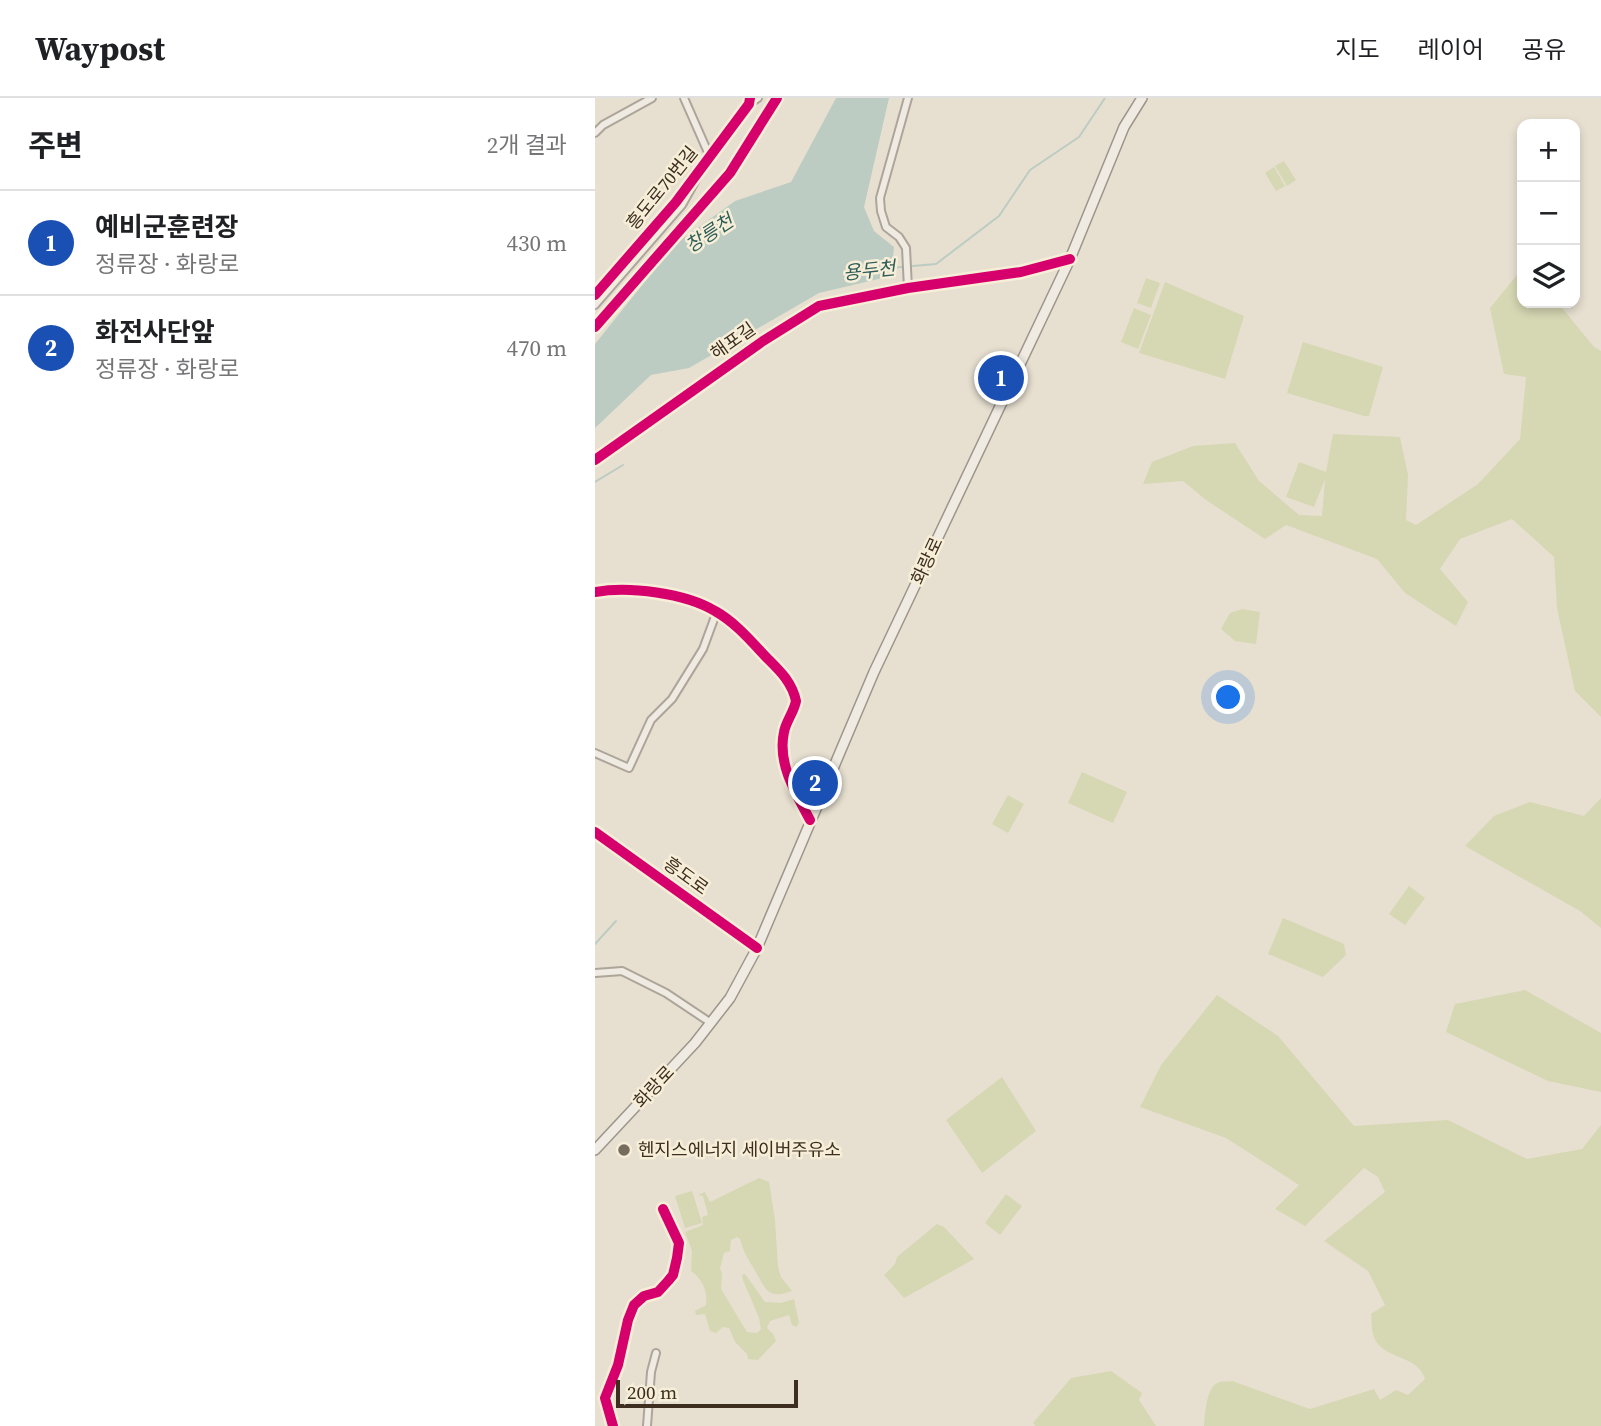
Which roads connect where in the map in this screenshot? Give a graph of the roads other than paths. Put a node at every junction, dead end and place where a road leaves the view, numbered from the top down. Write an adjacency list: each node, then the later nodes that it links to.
1 (652, 98): 7 (street)
2 (684, 98): 8 (street, 흥도로70번길)
3 (758, 98): 6 (street, 흥도로70번길)
4 (908, 98): 11 (street)
5 (1142, 98): 10 (main road, 화랑로)
6 (749, 101): 8 (street, 흥도로70번길)
7 (595, 133)
8 (710, 157): 9 (street, 흥도로70번길)
9 (702, 167): 12 (street, 흥도로70번길); 13 (street)
10 (1070, 259): 11 (street, 해포길); 18 (main road, 화랑로)
11 (908, 288): 14 (street, 해포길)
12 (595, 295)
13 (595, 305)
14 (595, 460)
15 (595, 592): 16 (street)
16 (717, 611): 17 (street); 18 (street)
17 (595, 752)
18 (810, 820): 20 (main road, 화랑로)
19 (595, 832): 20 (street, 흥도로)
20 (757, 948): 22 (main road, 화랑로)
21 (595, 974): 22 (street)
22 (711, 1023): 23 (main road, 화랑로)
23 (595, 1150)
24 (663, 1209): 26 (street)
25 (656, 1353): 27 (street)
26 (613, 1426)
27 (647, 1426)

